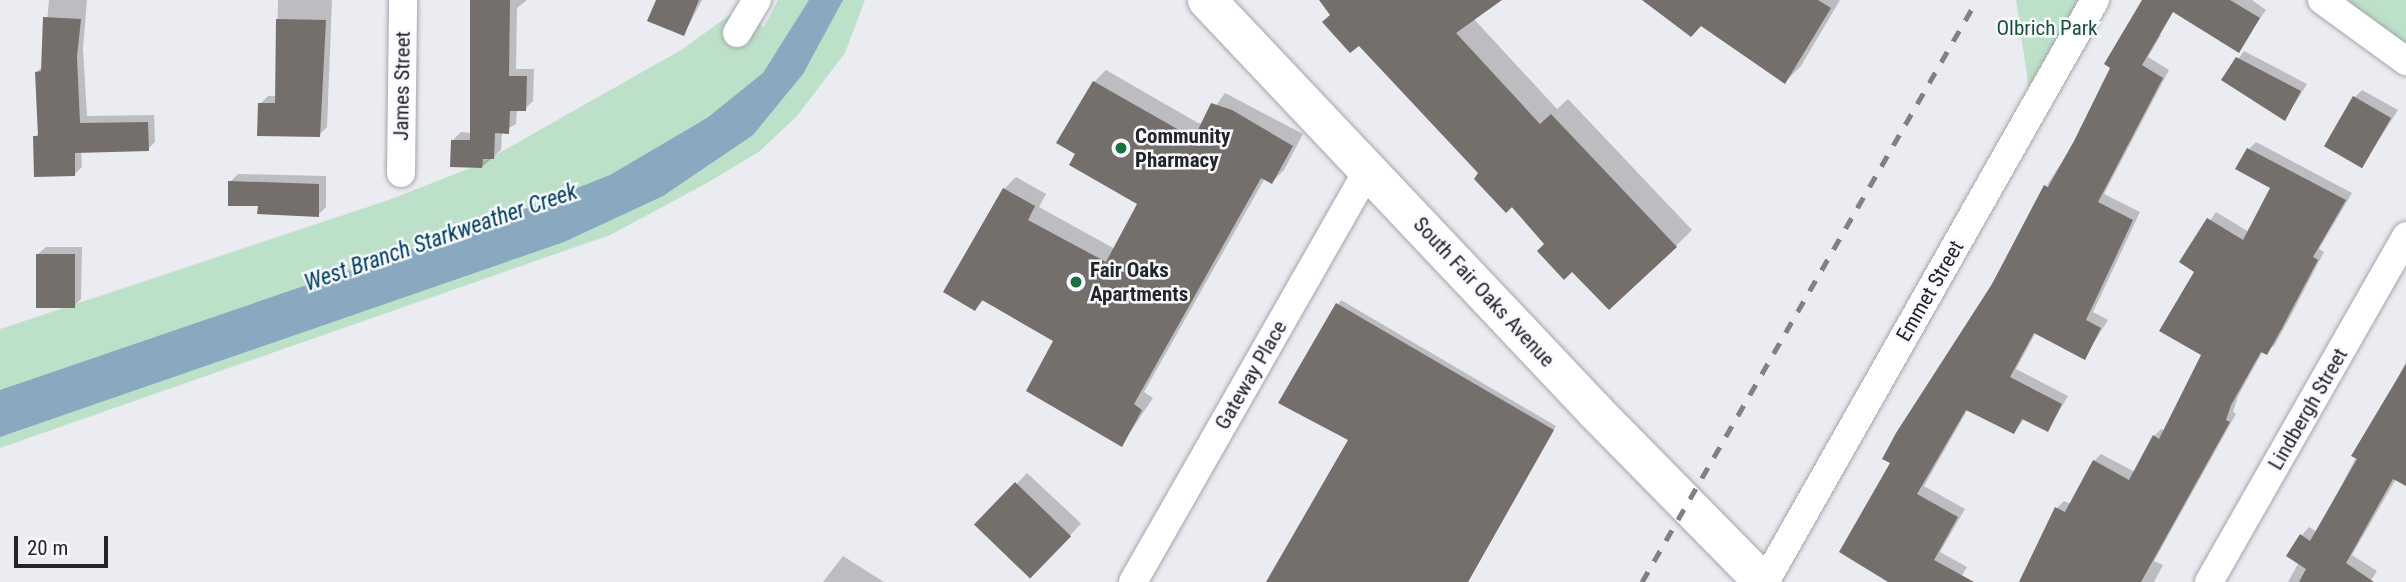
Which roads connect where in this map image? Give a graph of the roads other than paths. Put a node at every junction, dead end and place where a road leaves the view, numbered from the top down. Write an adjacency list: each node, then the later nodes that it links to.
1 (403, 0): 9 (street, James Street)
2 (757, 0): 6 (street)
3 (1207, 0): 8 (street, South Fair Oaks Avenue)
4 (2095, 0): 12 (street, Emmet Street)
5 (2322, 0): 7 (street)
6 (737, 33)
7 (2406, 61)
8 (1369, 169): 11 (street, Gateway Place); 12 (street, South Fair Oaks Avenue)
9 (401, 173)
10 (2406, 236): 13 (street, Lindbergh Street)
11 (1133, 582)
12 (1764, 582)
13 (2209, 582)

